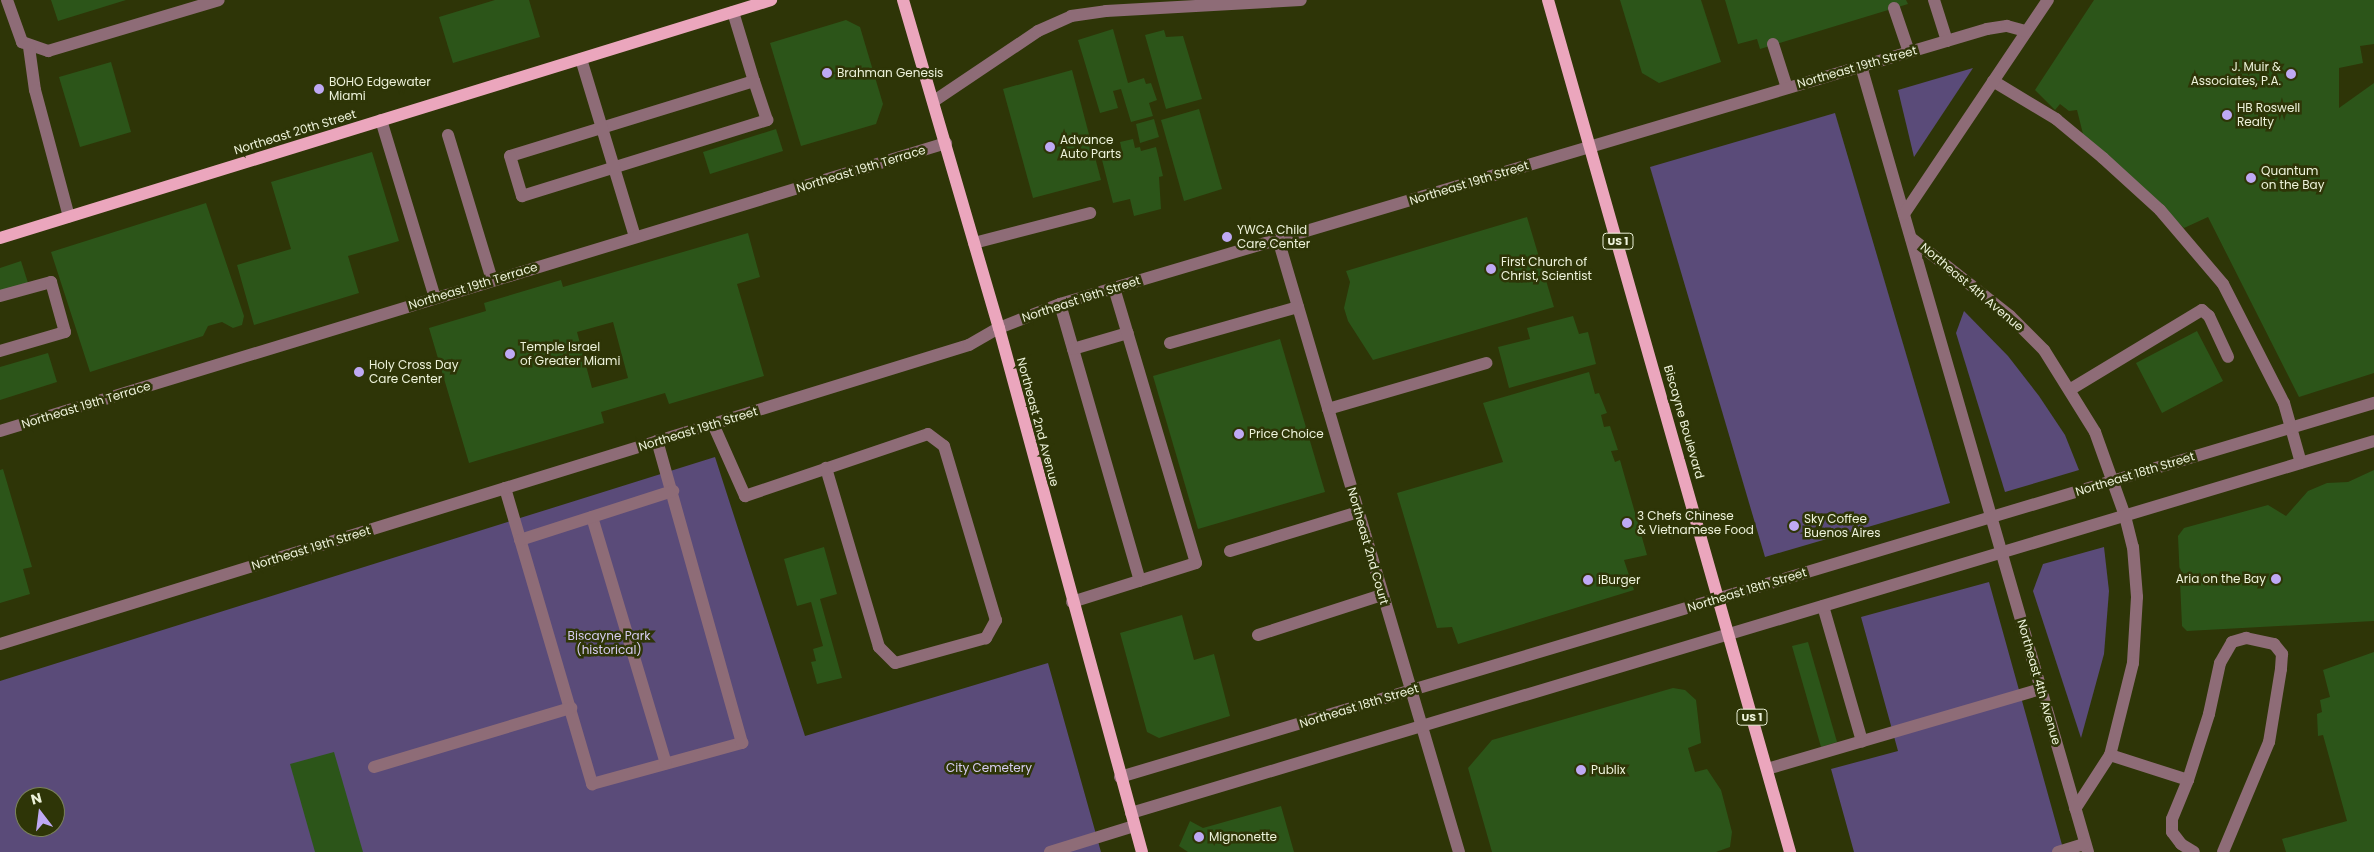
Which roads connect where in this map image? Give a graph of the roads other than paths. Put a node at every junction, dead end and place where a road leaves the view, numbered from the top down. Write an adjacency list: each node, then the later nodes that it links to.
1 (6, 0): 16 (street)
2 (219, 0): 16 (street)
3 (771, 0): 9 (main road, Northeast 20th Street)
4 (903, 0): 23 (main road, Northeast 2nd Avenue)
5 (1301, 0): 10 (street)
6 (1548, 0): 28 (main road, Biscayne Boulevard / US 1)
7 (1934, 0): 14 (street)
8 (2048, 0): 13 (street)
9 (750, 3): 12 (main road, Northeast 20th Street)
10 (1112, 5): 23 (street)
11 (1894, 8): 17 (street)
12 (733, 12): 18 (main road, Northeast 20th Street); 21 (street)
13 (2026, 31): 14 (street, Northeast 19th Street); 20 (street)
14 (1947, 40): 17 (street, Northeast 19th Street)
15 (1773, 44): 22 (street)
16 (29, 47): 32 (street)
17 (1909, 52): 19 (street, Northeast 19th Street)
18 (581, 59): 24 (main road, Northeast 20th Street); 25 (street)
19 (1861, 66): 22 (street, Northeast 19th Street); 31 (street, Northeast 4th Avenue)
20 (1993, 81): 31 (street); 55 (street)
21 (754, 82): 25 (street); 29 (street)
22 (1787, 88): 28 (street, Northeast 19th Street)
23 (934, 101): 27 (main road, Northeast 2nd Avenue)
24 (381, 120): 32 (main road, Northeast 20th Street); 41 (street)
25 (602, 128): 29 (street); 29 (street)
26 (448, 135): 38 (street)
27 (946, 143): 33 (street, Northeast 19th Terrace); 37 (main road, Northeast 2nd Avenue)
28 (1590, 146): 36 (street, Northeast 19th Street); 73 (main road, Biscayne Boulevard / US 1)
29 (614, 168): 33 (street)
30 (1090, 213): 37 (street)
31 (1904, 214): 35 (street, Northeast 4th Avenue)
32 (69, 217): 34 (main road, Northeast 20th Street)
33 (635, 237): 38 (street, Northeast 19th Terrace)
34 (0, 238)
35 (1910, 238): 51 (street, Northeast 4th Avenue); 67 (street, Northeast 4th Avenue)
36 (1278, 239): 39 (street, Northeast 19th Street); 43 (street, Northeast 2nd Court)
37 (974, 243): 44 (main road, Northeast 2nd Avenue)
38 (492, 280): 41 (street, Northeast 19th Terrace)
39 (1114, 288): 42 (street, Northeast 19th Street); 45 (street)
40 (0, 296): 48 (street)
41 (435, 298): 56 (street, Northeast 19th Terrace)
42 (1060, 304): 44 (street, Northeast 19th Street); 47 (street)
43 (1298, 307): 46 (street); 53 (street, Northeast 2nd Court)
44 (999, 328): 54 (street, Northeast 19th Street); 74 (main road, Northeast 2nd Avenue)
45 (1128, 333): 47 (street); 71 (street)
46 (1170, 343)
47 (1073, 349): 71 (street)
48 (0, 351)
49 (2228, 357): 51 (street)
50 (1486, 363): 53 (street)
51 (2071, 388): 61 (street, Northeast 4th Avenue)
52 (2374, 403): 55 (street, Northeast 18th Street)
53 (1328, 408): 64 (street, Northeast 2nd Court)
54 (713, 424): 57 (street, Northeast 19th Street); 60 (street)
55 (2292, 428): 59 (street); 61 (street, Northeast 18th Street)
56 (0, 431)
57 (657, 441): 62 (street, Northeast 19th Street); 63 (street)
58 (2374, 441): 59 (street)
59 (2301, 463): 65 (street)
60 (826, 468): 60 (street)
61 (2114, 481): 65 (street, Northeast 4th Avenue); 67 (street, Northeast 18th Street)
62 (505, 488): 68 (street); 78 (street, Northeast 19th Street)
63 (673, 492): 66 (street); 85 (street)
64 (1358, 512): 69 (street); 72 (street, Northeast 2nd Court)
65 (2125, 516): 70 (street); 84 (street, Northeast 4th Avenue)
66 (592, 517): 68 (street); 85 (street)
67 (1992, 517): 70 (street, Northeast 4th Avenue); 73 (street, Northeast 18th Street)
68 (520, 540): 81 (street)
69 (1230, 551)
70 (2002, 552): 75 (street); 79 (street, Northeast 4th Avenue)
71 (1140, 581): 74 (street)
72 (1382, 595): 77 (street); 80 (street, Northeast 2nd Court)
73 (1720, 598): 76 (main road, Biscayne Boulevard / US 1); 80 (street, Northeast 18th Street)
74 (1072, 602): 88 (main road, Northeast 2nd Avenue)
75 (1823, 606): 76 (street); 83 (street)
76 (1729, 634): 82 (street); 87 (main road, Biscayne Boulevard / US 1)
77 (1258, 635)
78 (0, 644)
79 (2041, 689): 83 (street); 90 (street, Northeast 4th Avenue)
80 (1410, 690): 82 (street, Northeast 2nd Court); 88 (street, Northeast 18th Street)
81 (571, 708): 85 (street); 86 (street)
82 (1421, 726): 91 (street); 96 (street, Northeast 2nd Court)
83 (1862, 741): 87 (street)
84 (2110, 755): 89 (street); 90 (street, Northeast 4th Avenue)
85 (666, 763)
86 (374, 767)
87 (1767, 769): 97 (main road, Biscayne Boulevard / US 1)
88 (1120, 777): 91 (main road, Northeast 2nd Avenue)
89 (2188, 780): 99 (street); 100 (street)
90 (2075, 809): 93 (street, Northeast 4th Avenue)
91 (1131, 813): 92 (main road, Northeast 2nd Avenue)
92 (1134, 826): 94 (street); 95 (main road, Northeast 2nd Avenue)
93 (2087, 848): 98 (street)
94 (1050, 852)
95 (1142, 852)
96 (1459, 852)
97 (1790, 852)
98 (2058, 852)
99 (2194, 852)
100 (2223, 852)

